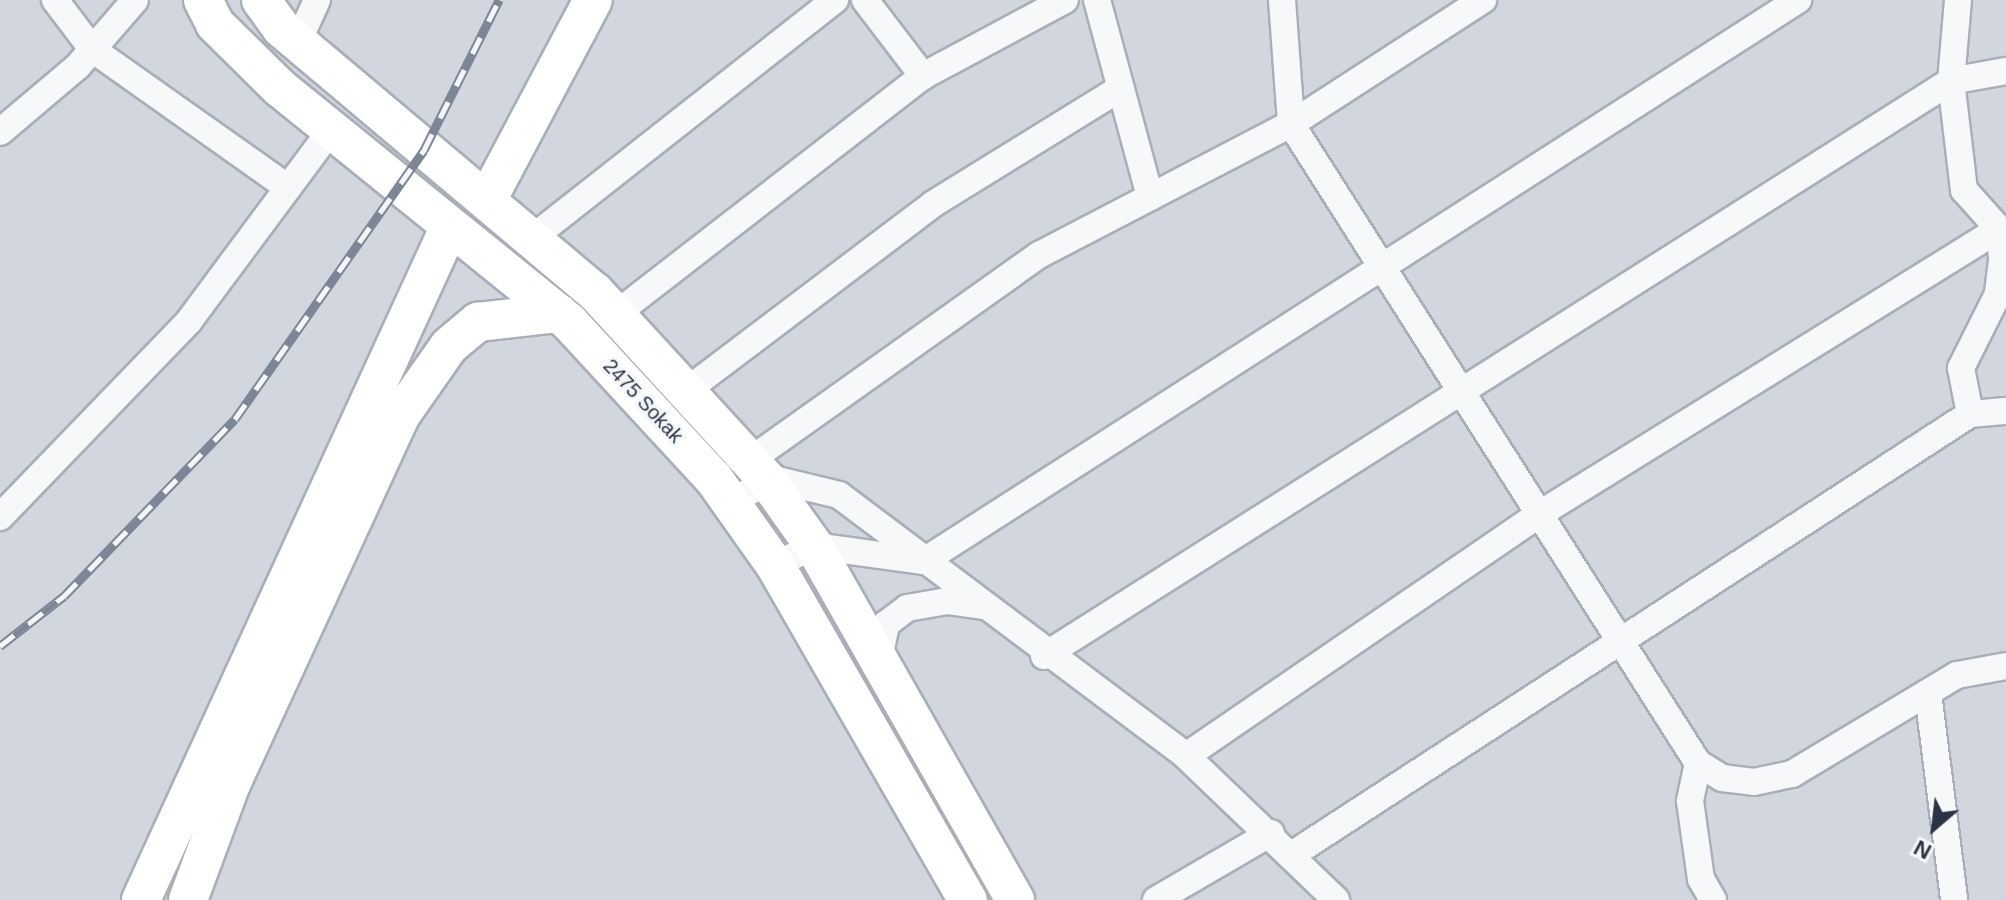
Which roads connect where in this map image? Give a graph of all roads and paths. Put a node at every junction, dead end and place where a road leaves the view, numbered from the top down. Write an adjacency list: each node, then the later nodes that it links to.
1 (55, 0): 16 (street)
2 (135, 0): 16 (street)
3 (203, 0): 22 (main road, 2475 Sokak)
4 (261, 0): 15 (main road, 2475 Sokak)
5 (317, 0): 15 (street)
6 (593, 0): 26 (main road)
7 (835, 0): 29 (street)
8 (865, 0): 18 (street)
9 (1065, 0): 18 (street)
10 (1097, 0): 20 (street)
11 (1282, 0): 21 (street)
12 (1483, 0): 21 (street)
13 (1798, 0): 30 (street)
14 (1958, 0): 19 (street)
15 (298, 42): 26 (main road, 2475 Sokak)
16 (92, 49): 23 (street); 24 (street)
17 (2006, 71): 19 (street)
18 (923, 76): 32 (street)
19 (1951, 81): 28 (street); 33 (street)
20 (1116, 91): 25 (street); 34 (street)
21 (1291, 124): 25 (street); 30 (street)
22 (331, 130): 24 (street); 27 (main road, 2475 Sokak)
23 (0, 132)
24 (288, 188): 40 (street)
25 (1150, 197): 37 (street)
26 (487, 200): 29 (main road, 2475 Sokak)
27 (450, 226): 31 (main road, 2475 Sokak); 54 (main road)
28 (1999, 229): 36 (street); 39 (street)
29 (531, 239): 32 (main road, 2475 Sokak)
30 (1381, 261): 33 (street); 42 (street)
31 (558, 313): 38 (main road, 2475 Sokak); 55 (main road)
32 (616, 314): 34 (main road, 2475 Sokak)
33 (1463, 388): 39 (street); 46 (street)
34 (686, 391): 37 (main road, 2475 Sokak)
35 (2006, 411): 36 (street)
36 (1970, 414): 45 (street)
37 (758, 470): 38 (street); 41 (main road, 2475 Sokak); 42 (street)
38 (732, 501): 43 (main road, 2475 Sokak)
39 (1543, 512): 45 (street); 50 (street)
40 (0, 517)
41 (814, 546): 42 (street); 43 (street); 47 (main road, 2475 Sokak)
42 (924, 561): 44 (street)
43 (775, 565): 56 (main road, 2475 Sokak)
44 (982, 607): 46 (street); 47 (street)
45 (1626, 641): 51 (street); 53 (street)
46 (1044, 656): 50 (street)
47 (879, 658): 57 (main road, 2475 Sokak)
48 (2006, 666): 49 (street)
49 (1928, 693): 51 (street); 61 (street)
50 (1186, 756): 52 (street)
51 (1698, 763): 60 (street)
52 (1271, 833): 53 (street); 58 (street)
53 (1293, 854): 59 (street)
54 (141, 900)
55 (188, 900)
56 (968, 900)
57 (1015, 900)
58 (1156, 900)
59 (1336, 900)
60 (1713, 900)
61 (1954, 900)

